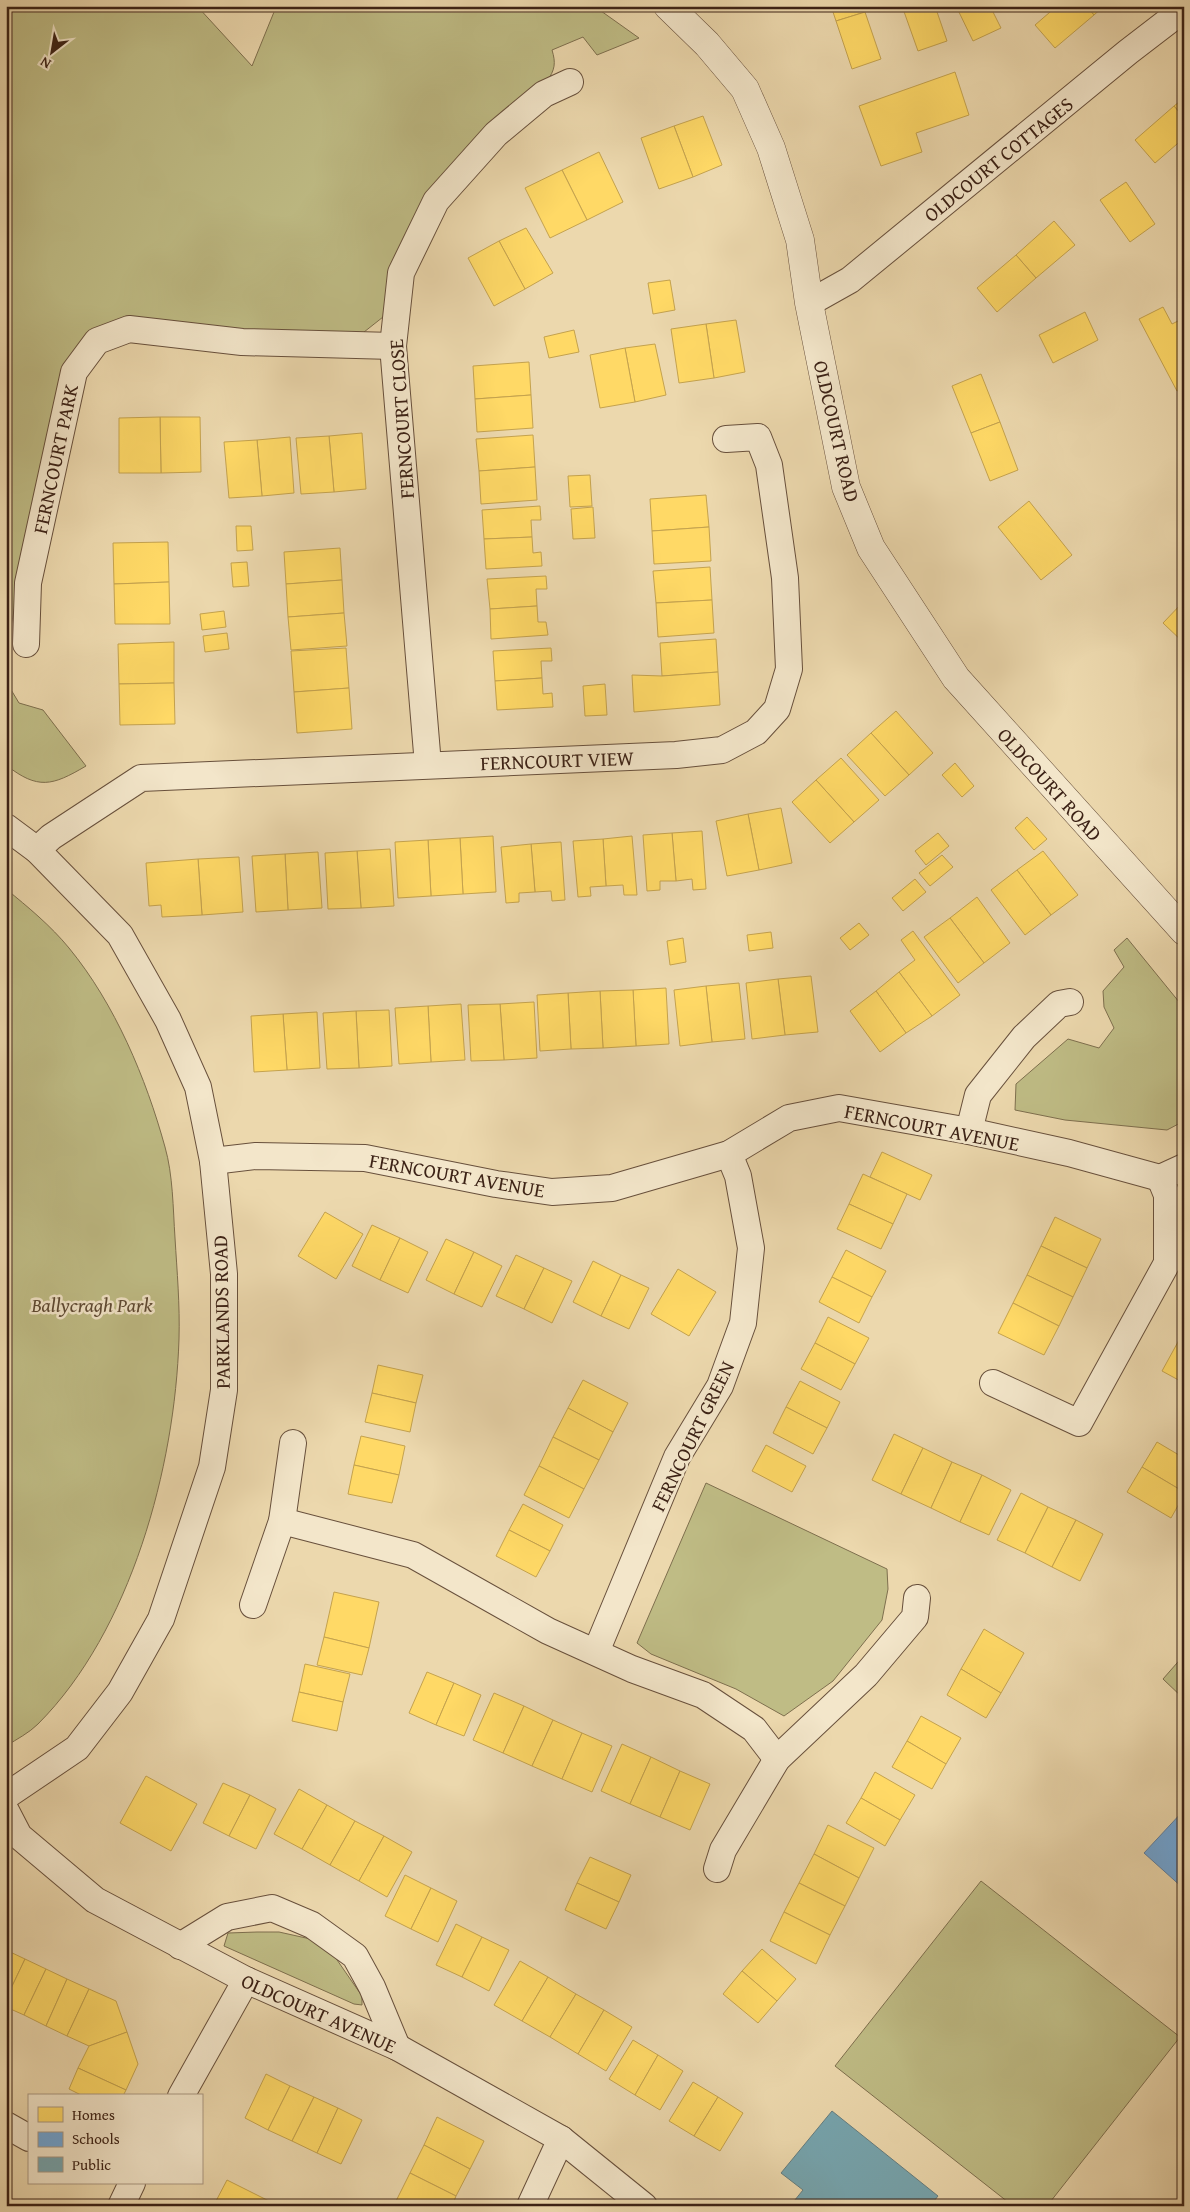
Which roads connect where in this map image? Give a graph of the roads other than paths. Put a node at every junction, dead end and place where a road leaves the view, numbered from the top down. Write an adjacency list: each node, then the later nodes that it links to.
1 (668, 6): 4 (street, OLDCOURT ROAD)
2 (1184, 9): 4 (street, OLDCOURT COTTAGES)
3 (570, 82): 5 (street, FERNCOURT CLOSE)
4 (809, 303): 11 (street, OLDCOURT ROAD)
5 (393, 346): 7 (street, FERNCOURT PARK); 8 (street, FERNCOURT CLOSE)
6 (726, 439): 8 (street, FERNCOURT VIEW)
7 (26, 644)
8 (428, 766): 10 (street, FERNCOURT VIEW)
9 (6, 827): 10 (street, PARKLANDS ROAD)
10 (37, 850): 15 (street, PARKLANDS ROAD)
11 (1184, 931)
12 (1070, 1002): 13 (street)
13 (969, 1132): 14 (street, FERNCOURT AVENUE); 17 (street, FERNCOURT AVENUE)
14 (729, 1154): 15 (street, FERNCOURT AVENUE); 24 (street, FERNCOURT GREEN)
15 (213, 1161): 26 (street, PARKLANDS ROAD)
16 (1184, 1166): 17 (street)
17 (1160, 1178): 18 (street)
18 (1176, 1263): 19 (street)
19 (993, 1383)
20 (293, 1443): 21 (street)
21 (282, 1521): 23 (street); 24 (street)
22 (917, 1598): 25 (street)
23 (253, 1605)
24 (596, 1652): 25 (street)
25 (777, 1758): 28 (street)
26 (6, 1796)
27 (6, 1811): 29 (street, OLDCOURT AVENUE)
28 (717, 1869)
29 (180, 1946): 30 (street, OLDCOURT AVENUE); 31 (street)
30 (246, 1980): 31 (street, OLDCOURT AVENUE); 32 (street)
31 (397, 2047): 35 (street, OLDCOURT AVENUE)
32 (181, 2094)
33 (6, 2125): 34 (street)
34 (28, 2137)
35 (561, 2139): 36 (street); 37 (street, OLDCOURT AVENUE)
36 (530, 2206)
37 (644, 2206)

